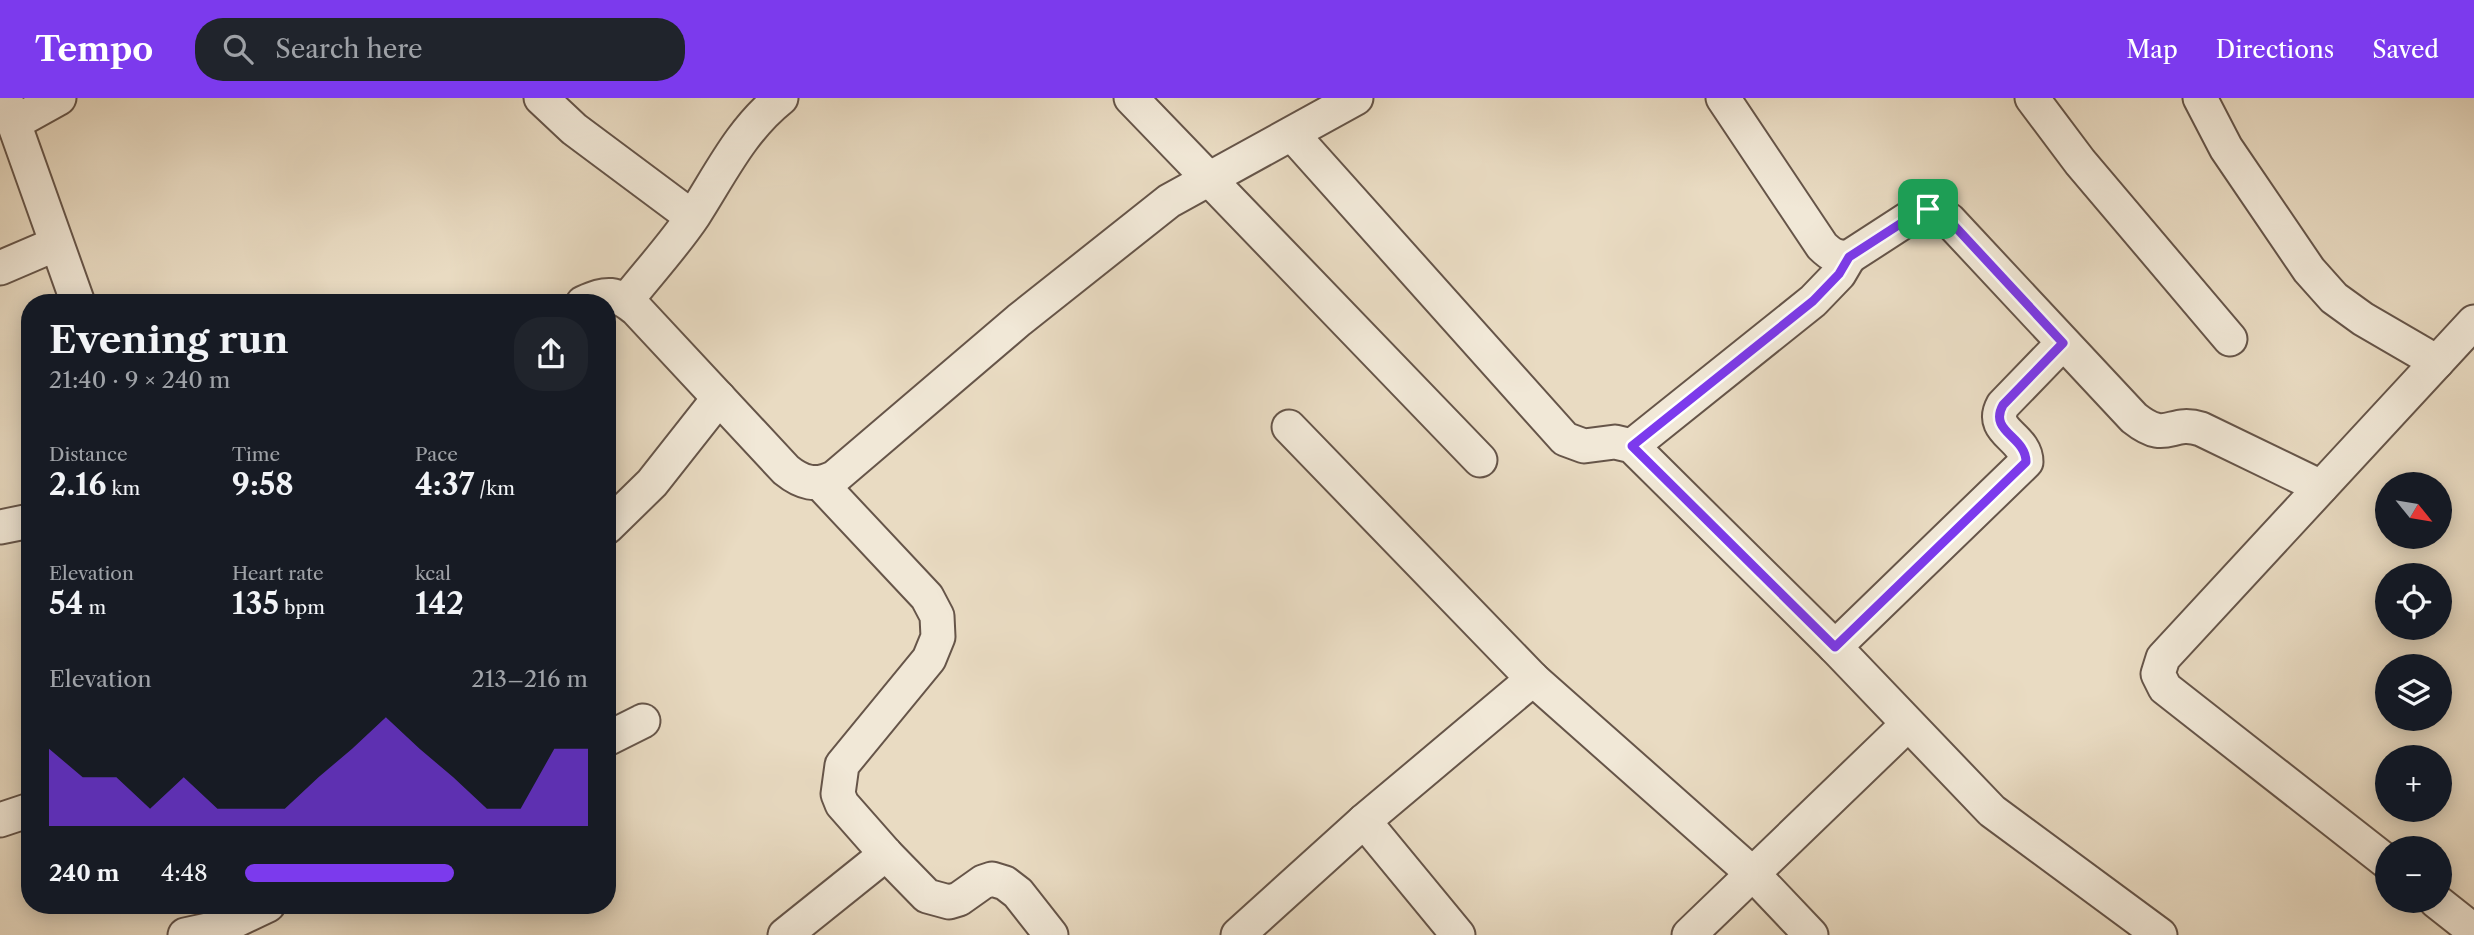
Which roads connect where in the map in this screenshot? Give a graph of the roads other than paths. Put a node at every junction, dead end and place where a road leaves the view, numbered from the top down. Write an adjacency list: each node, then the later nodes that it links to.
1 (59, 98): 9 (street)
2 (541, 98): 12 (street)
3 (781, 98): 12 (street)
4 (1131, 98): 11 (street)
5 (1356, 98): 10 (street)
6 (1723, 98): 14 (street)
7 (2032, 98): 20 (street)
8 (2200, 98): 22 (street)
9 (10, 111): 13 (street)
10 (1292, 134): 11 (street); 25 (street)
11 (1209, 179): 26 (street); 27 (street)
12 (692, 217): 18 (street)
13 (56, 244): 15 (street); 16 (street)
14 (1849, 257): 21 (street); 25 (street)
15 (0, 268)
16 (75, 294)
17 (616, 297): 18 (street)
18 (626, 301): 23 (street)
19 (2474, 322): 22 (street)
20 (2230, 339)
21 (2063, 343): 28 (street); 32 (street)
22 (2437, 362): 28 (street)
23 (719, 398): 27 (street); 29 (street)
24 (1289, 427): 33 (street)
25 (1632, 446): 32 (street)
26 (1480, 460)
27 (821, 484): 41 (street)
28 (2321, 487): 40 (street)
29 (616, 518)
30 (21, 523): 31 (street)
31 (0, 527)
32 (1835, 647): 35 (street)
33 (1532, 680): 39 (street); 42 (street)
34 (643, 721): 36 (street)
35 (1908, 724): 42 (street); 47 (street)
36 (616, 734)
37 (21, 813): 38 (street)
38 (0, 820)
39 (1364, 821): 51 (street); 52 (street)
40 (2375, 853)
41 (886, 854): 49 (street); 50 (street)
42 (1753, 874): 53 (street); 54 (street)
43 (2452, 913): 46 (street)
44 (243, 914): 45 (street)
45 (221, 922): 48 (street)
46 (2474, 931)
47 (2154, 933)
48 (185, 935)
49 (785, 935)
50 (1051, 935)
51 (1238, 935)
52 (1458, 935)
53 (1689, 935)
54 (1811, 935)

